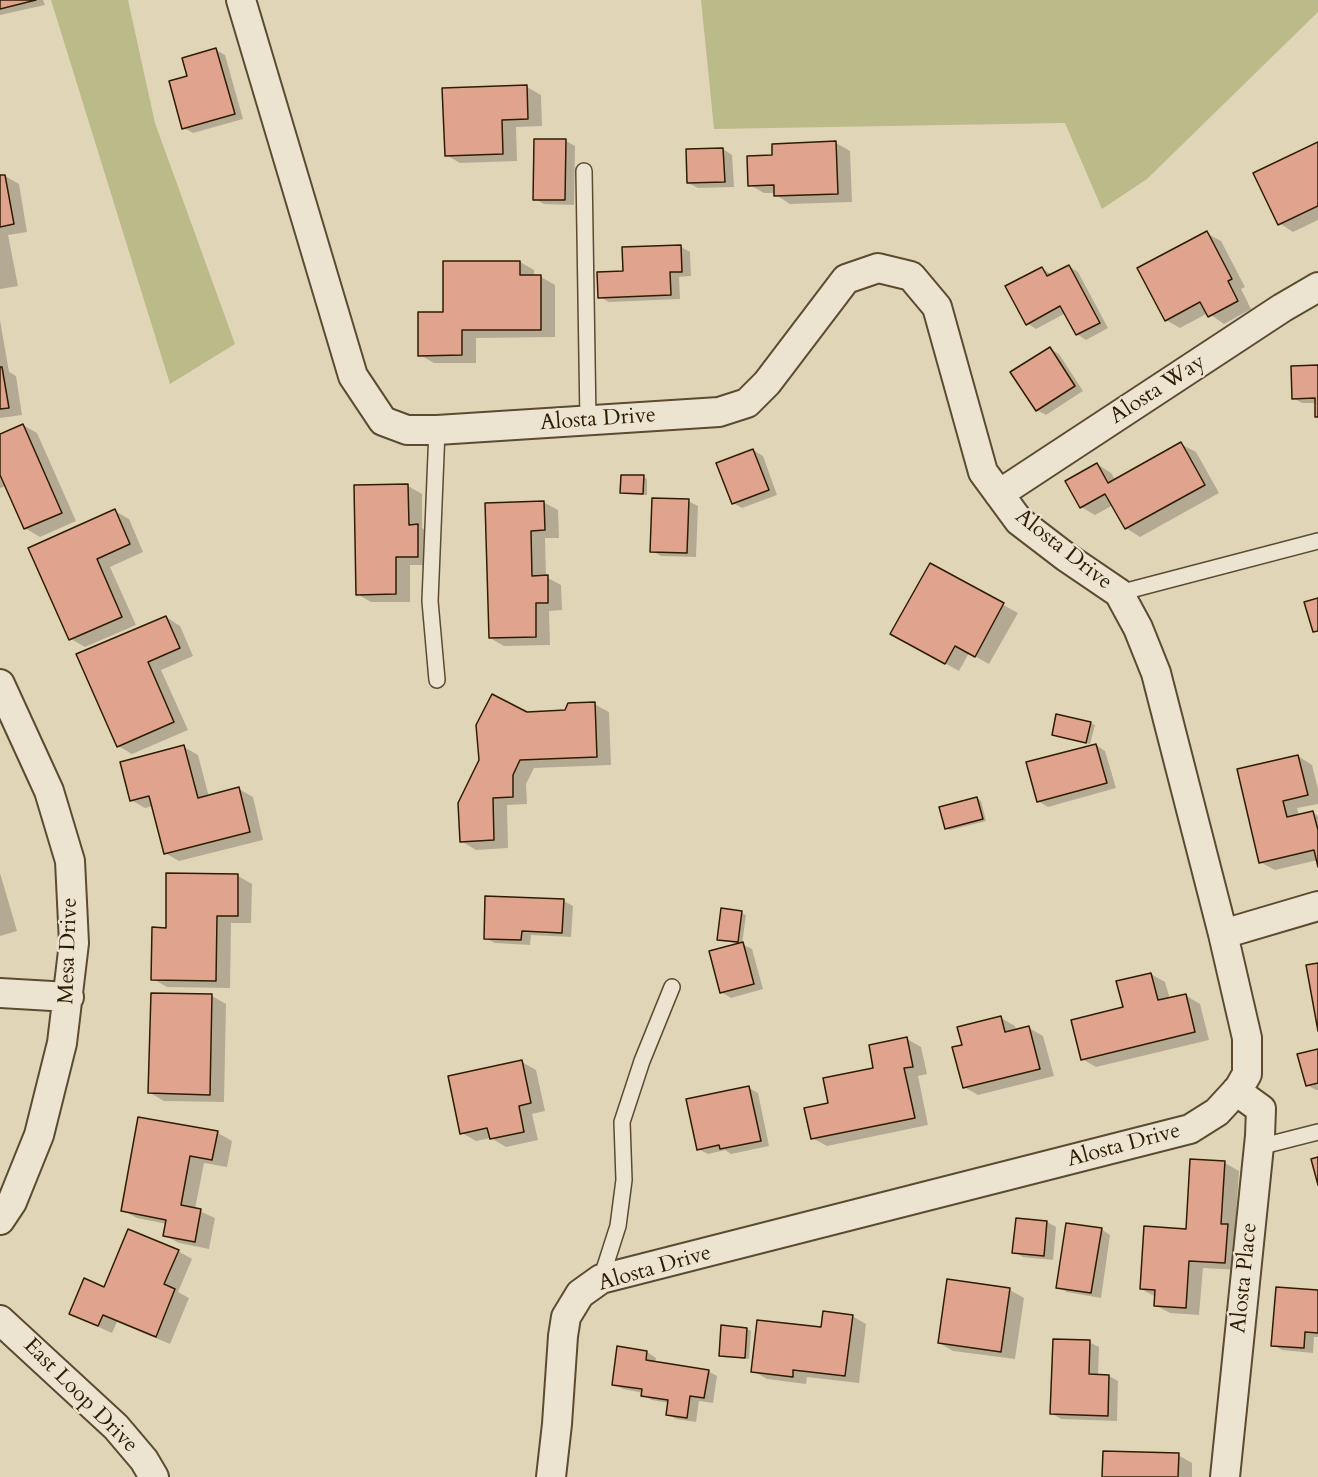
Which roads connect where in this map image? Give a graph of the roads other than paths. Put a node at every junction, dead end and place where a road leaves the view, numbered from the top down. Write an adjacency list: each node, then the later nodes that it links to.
1 (241, 0): 5 (street, Alosta Drive)
2 (584, 171): 4 (lane)
3 (1318, 287): 6 (street, Alosta Way)
4 (588, 421): 5 (street, Alosta Drive); 6 (street, Alosta Drive)
5 (437, 430): 9 (lane)
6 (999, 494): 8 (street, Alosta Drive)
7 (1318, 541): 8 (lane)
8 (1119, 593): 12 (street, Alosta Drive)
9 (436, 681)
10 (0, 684): 15 (street, Mesa Drive)
11 (1318, 906): 12 (street)
12 (1223, 934): 16 (street, Alosta Drive)
13 (672, 987): 20 (lane)
14 (0, 993): 15 (street)
15 (69, 997): 19 (street, Mesa Drive)
16 (1236, 1091): 18 (street, Alosta Place); 20 (street, Alosta Drive)
17 (1318, 1132): 18 (lane)
18 (1259, 1147): 24 (street, Alosta Place)
19 (0, 1220)
20 (601, 1280): 23 (street, Alosta Drive)
21 (0, 1320): 22 (street, East Loop Drive)
22 (153, 1477)
23 (551, 1477)
24 (1225, 1477)

